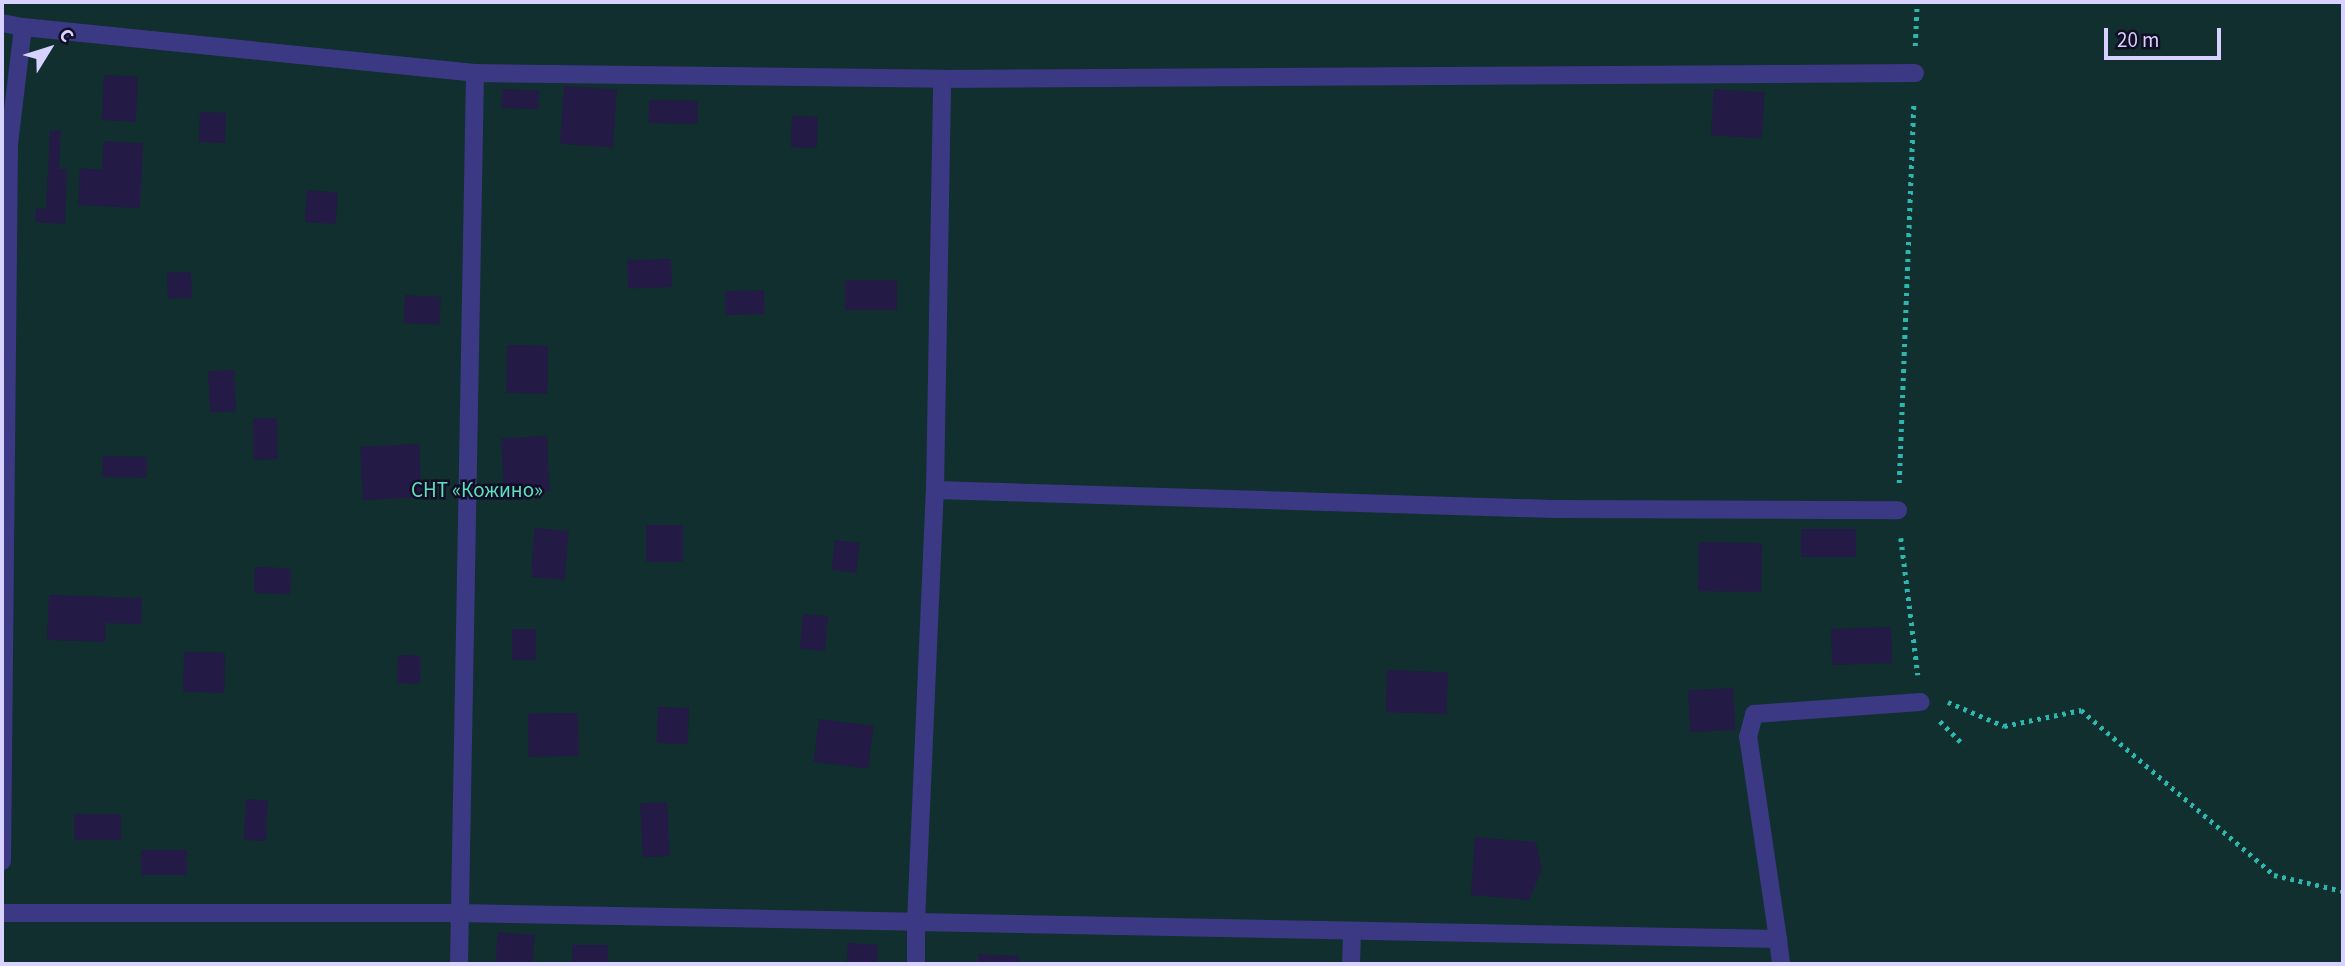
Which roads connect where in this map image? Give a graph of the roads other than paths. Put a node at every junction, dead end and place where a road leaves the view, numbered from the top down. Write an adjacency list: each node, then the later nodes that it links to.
1 (2, 23): 2 (lane)
2 (23, 27): 3 (lane); 9 (lane)
3 (475, 72): 5 (lane); 10 (lane)
4 (1915, 73): 5 (lane)
5 (942, 79): 6 (lane)
6 (935, 490): 7 (lane); 12 (lane)
7 (1898, 510)
8 (1921, 702): 14 (lane)
9 (2, 861)
10 (460, 912): 11 (lane); 12 (lane); 15 (lane)
11 (2, 913)
12 (916, 922): 13 (lane); 16 (lane)
13 (1352, 934): 14 (lane); 17 (lane)
14 (1778, 939): 18 (lane)
15 (459, 964)
16 (916, 964)
17 (1351, 964)
18 (1781, 964)

